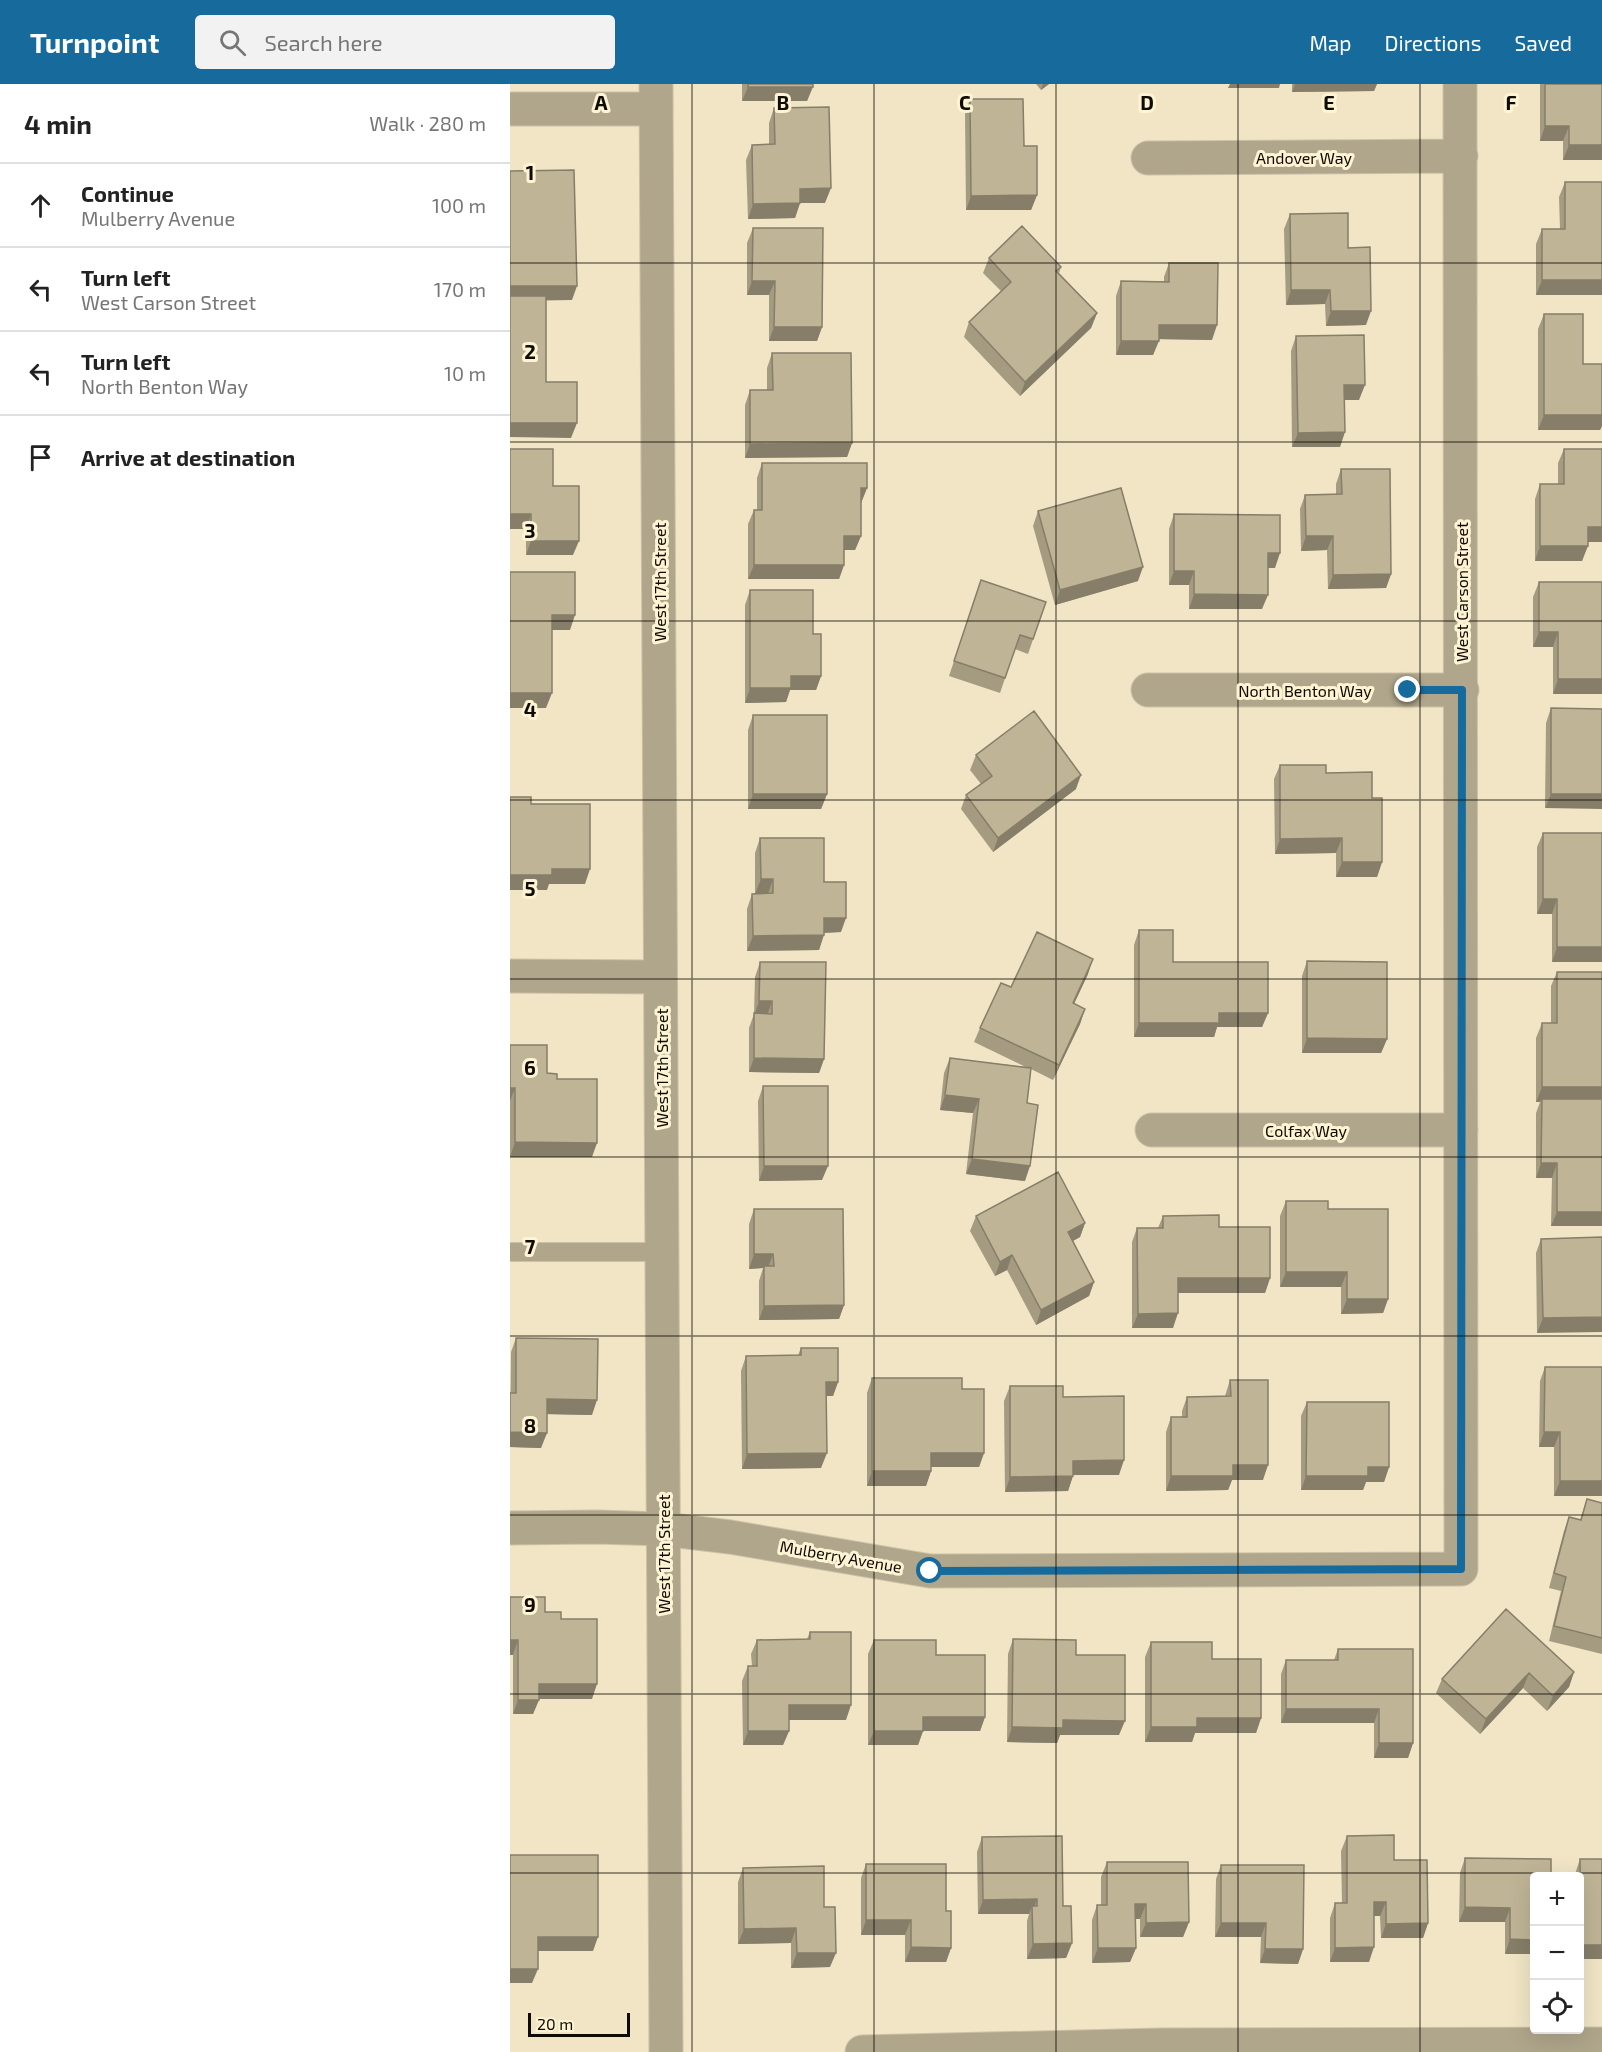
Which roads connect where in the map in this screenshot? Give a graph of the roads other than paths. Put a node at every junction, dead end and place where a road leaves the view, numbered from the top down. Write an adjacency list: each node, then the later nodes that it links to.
1 (1460, 84): 4 (street, West Carson Street)
2 (656, 96): 3 (street); 9 (street, West 17th Street)
3 (510, 109)
4 (1461, 156): 5 (street, Andover Way); 7 (street, West Carson Street)
5 (1148, 158)
6 (1148, 690): 7 (street, North Benton Way)
7 (1462, 690): 11 (street, West Carson Street)
8 (510, 976): 9 (street)
9 (660, 977): 13 (street, West 17th Street)
10 (1152, 1130): 11 (street, Colfax Way)
11 (1461, 1130): 16 (street, West Carson Street)
12 (510, 1252): 13 (lane)
13 (661, 1252): 15 (street, West 17th Street)
14 (510, 1528): 15 (street, Mulberry Avenue)
15 (663, 1529): 16 (street, Mulberry Avenue); 19 (street, West 17th Street)
16 (1461, 1569)
17 (1602, 2044): 18 (street)
18 (1161, 2049): 20 (street)
19 (666, 2052)
20 (862, 2052)

